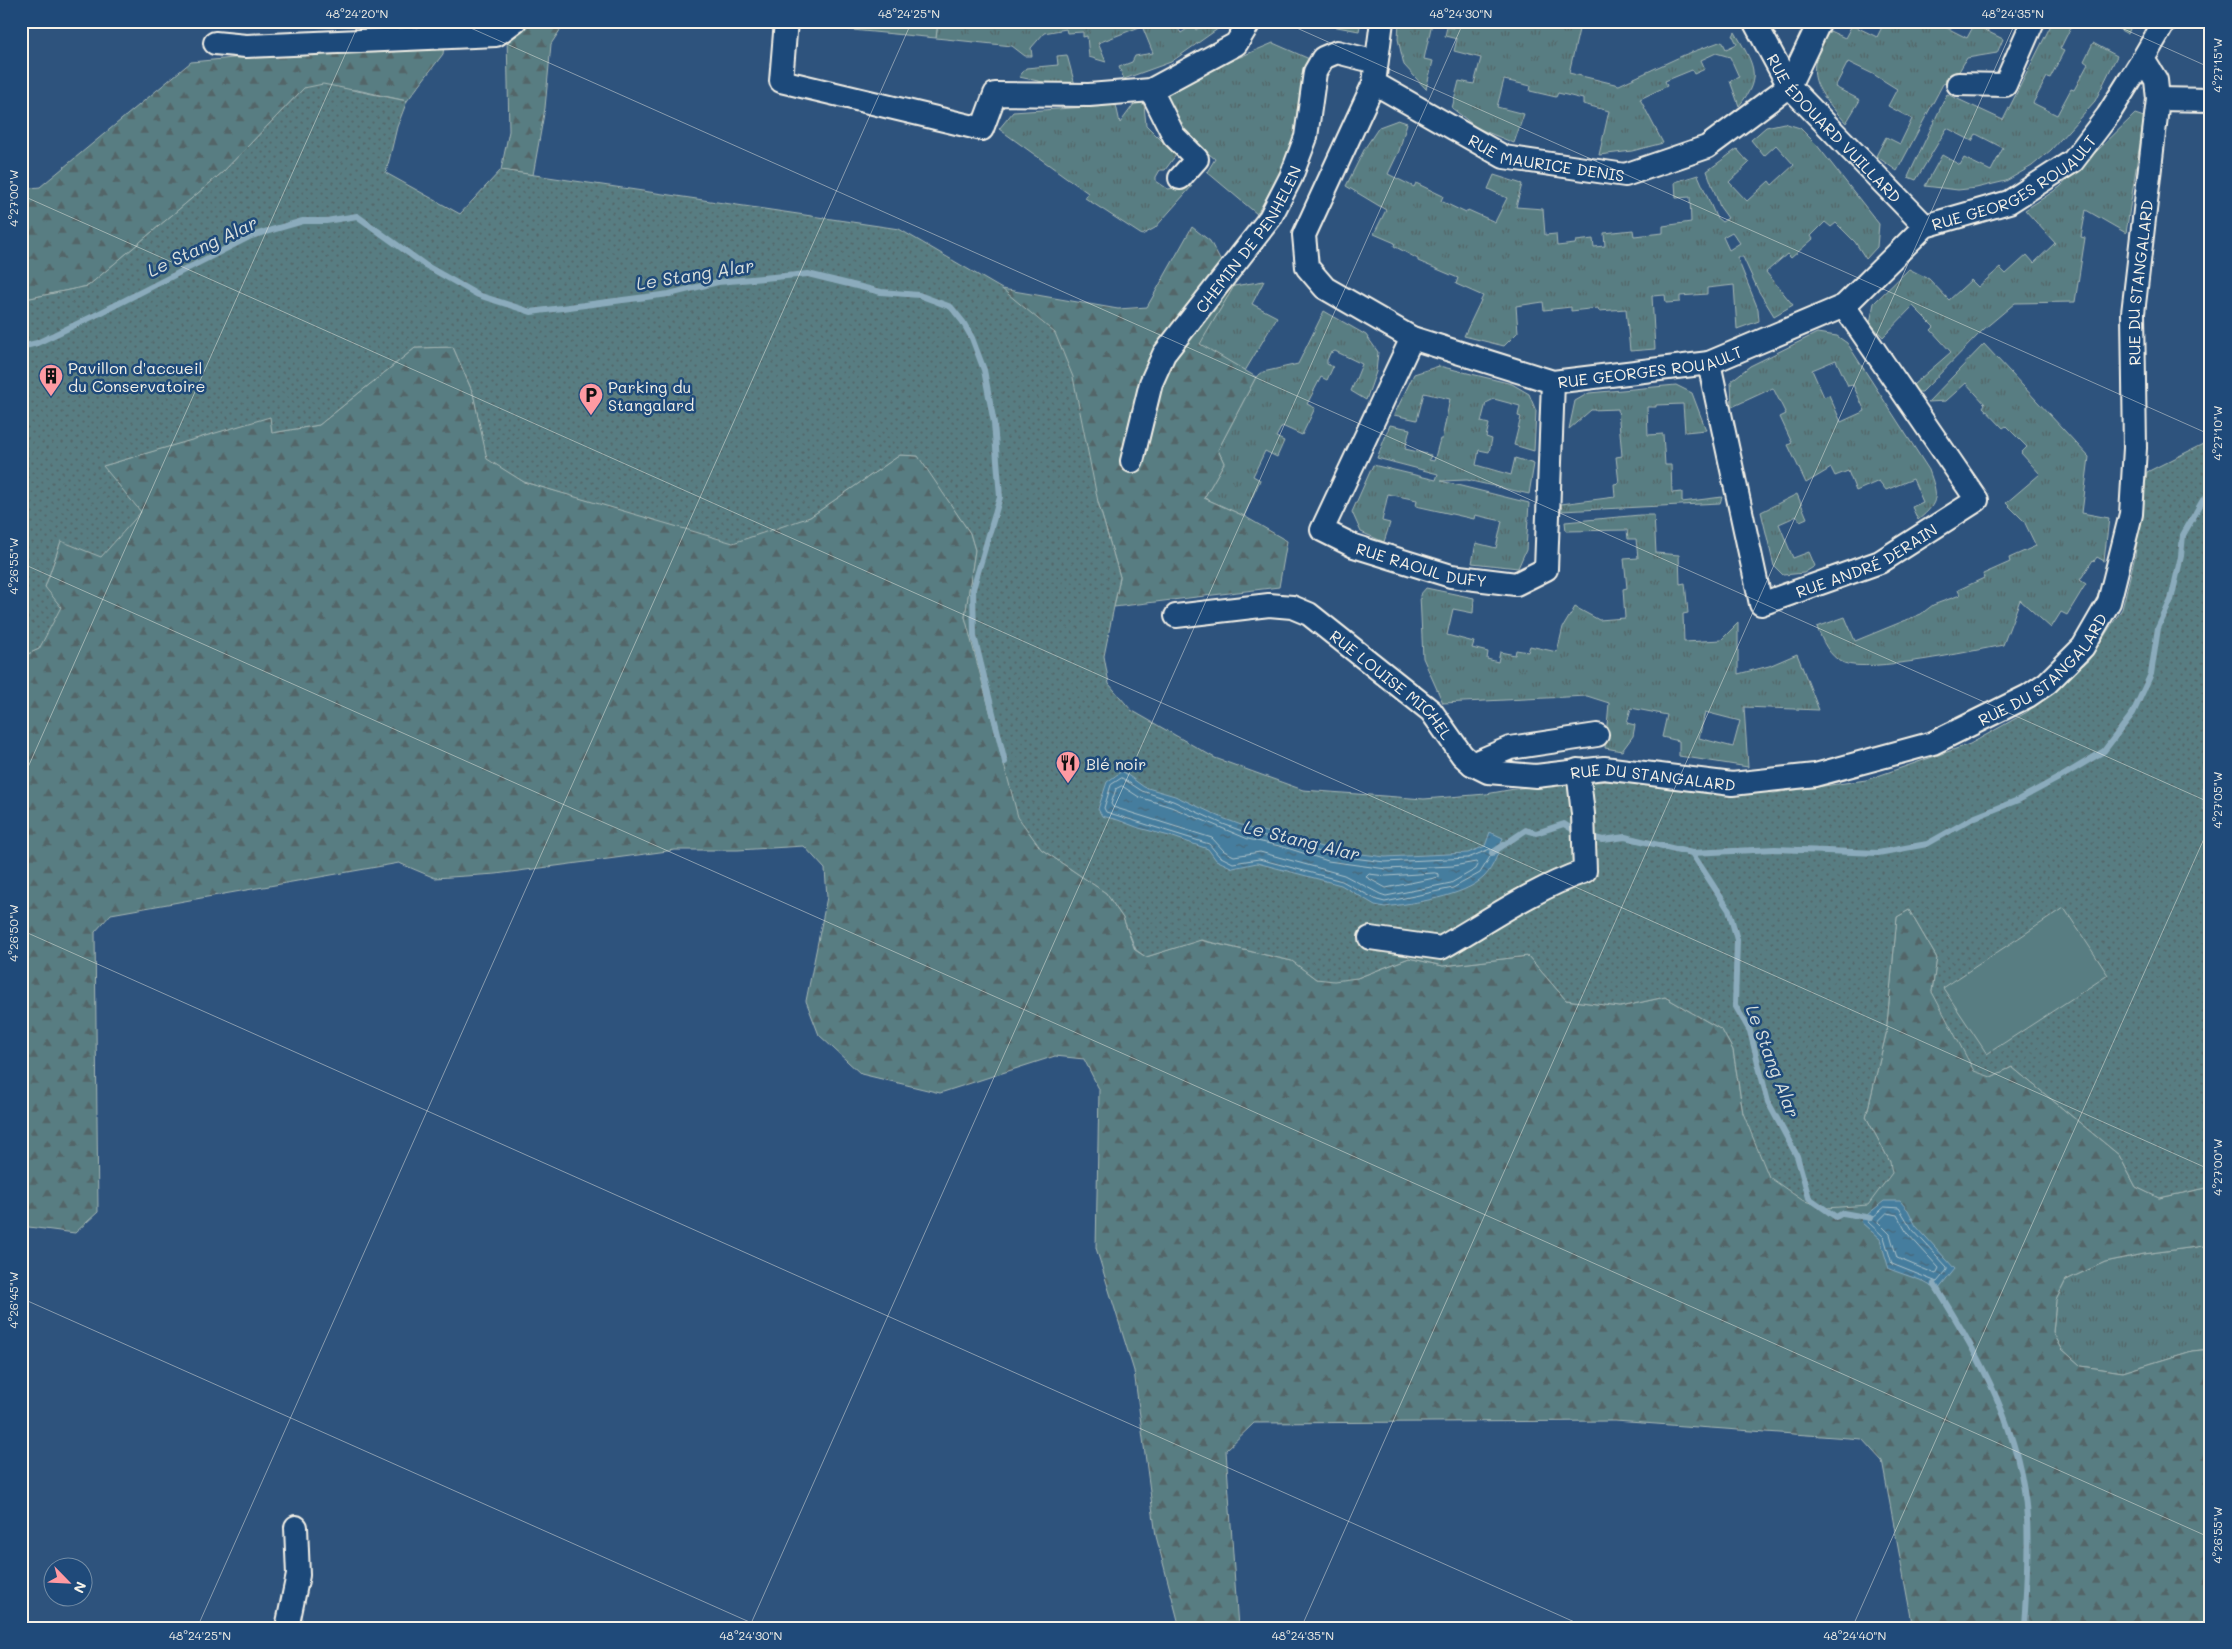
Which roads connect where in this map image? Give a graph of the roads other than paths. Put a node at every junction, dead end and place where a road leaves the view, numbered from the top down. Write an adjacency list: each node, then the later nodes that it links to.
1 (515, 21): 9 (street)
2 (786, 21): 14 (street)
3 (1250, 21): 14 (street)
4 (1382, 21): 11 (street, RUE GEORGES ROUAULT)
5 (1754, 21): 13 (street, RUE ÉDOUARD VUILLARD)
6 (1820, 21): 13 (street, RUE MAURICE DENIS)
7 (2033, 21): 12 (street)
8 (2165, 21): 10 (street, RUE GEORGES ROUAULT)
9 (215, 43)
10 (2144, 59): 15 (street, RUE DU STANGALARD); 18 (street, RUE GEORGES ROUAULT)
11 (1375, 73): 13 (street, RUE MAURICE DENIS); 20 (street, RUE GEORGES ROUAULT); 23 (street, CHEMIN DE PENHELEN)
12 (1958, 84)
13 (1789, 86): 18 (street, RUE ÉDOUARD VUILLARD)
14 (1151, 90): 17 (street)
15 (2158, 99): 16 (street); 27 (street, RUE DU STANGALARD)
16 (2211, 100)
17 (1180, 178)
18 (1925, 226): 19 (street, RUE GEORGES ROUAULT)
19 (1844, 306): 21 (street, RUE GEORGES ROUAULT); 21 (street, RUE ANDRÉ DERAIN)
20 (1412, 338): 22 (street, RUE GEORGES ROUAULT); 22 (street, RUE RAOUL DUFY)
21 (1709, 362): 22 (street, RUE GEORGES ROUAULT)
22 (1553, 382)
23 (1132, 461)
24 (1176, 616): 26 (street, RUE LOUISE MICHEL)
25 (1597, 735): 26 (street)
26 (1472, 764): 27 (street, RUE DU STANGALARD)
27 (1578, 770): 28 (street)
28 (1370, 938)
29 (296, 1527): 30 (street)
30 (286, 1628)

